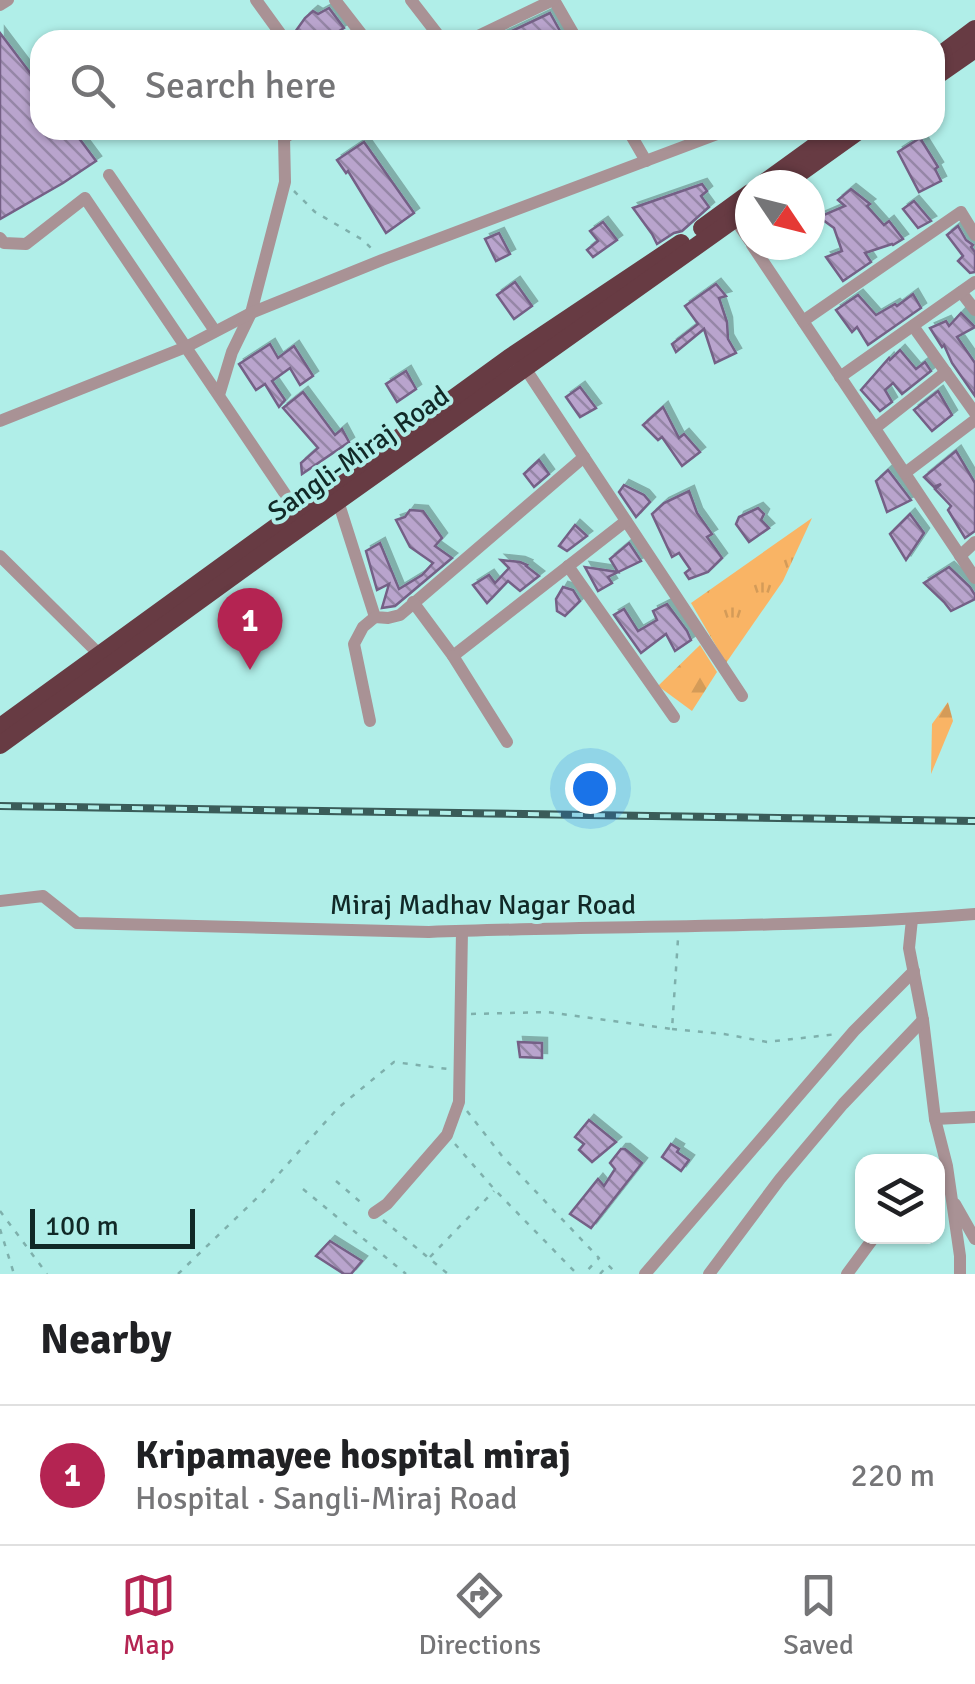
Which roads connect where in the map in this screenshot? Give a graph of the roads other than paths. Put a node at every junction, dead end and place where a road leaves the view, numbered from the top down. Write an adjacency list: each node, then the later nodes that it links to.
1 (8, 0): 6 (street)
2 (256, 0): 9 (street)
3 (334, 0): 10 (street)
4 (411, 0): 11 (street)
5 (554, 0): 7 (street); 13 (street)
6 (0, 5)
7 (522, 6): 12 (street)
8 (975, 29): 15 (highway)
9 (278, 30)
10 (358, 30)
11 (434, 30)
12 (485, 30)
13 (571, 30)
14 (975, 49): 16 (highway)
15 (945, 51)
16 (945, 70)
17 (284, 140): 34 (street)
18 (634, 140): 22 (street)
19 (702, 140): 22 (street)
20 (822, 140): 23 (highway)
21 (846, 140): 24 (highway)
22 (646, 161): 34 (street)
23 (781, 170)
24 (803, 170)
25 (109, 175): 37 (street)
26 (735, 204): 50 (highway, Sangli-Miraj Road)
27 (735, 219): 39 (highway, Sangli-Miraj Road)
28 (975, 235): 35 (street)
29 (0, 238): 38 (street)
30 (762, 260): 35 (street)
31 (975, 282): 32 (street)
32 (961, 292): 33 (street); 36 (street)
33 (975, 310)
34 (251, 313): 37 (street); 42 (street)
35 (803, 321): 41 (street)
36 (913, 326): 40 (street); 41 (street)
37 (215, 332): 38 (street)
38 (186, 347): 42 (street); 45 (street)
39 (525, 368): 47 (street); 49 (highway, Sangli-Miraj Road)
40 (946, 372): 43 (street); 46 (street)
41 (840, 377): 46 (street)
42 (218, 394): 50 (street)
43 (975, 413)
44 (975, 420): 48 (street)
45 (0, 421)
46 (875, 428): 48 (street)
47 (584, 457): 51 (street); 57 (street)
48 (905, 473): 54 (street)
49 (338, 501): 58 (street); 66 (highway, Sangli-Miraj Road)
50 (298, 512): 59 (highway, Sangli-Miraj Road)
51 (626, 520): 55 (street); 61 (street)
52 (975, 542): 54 (street)
53 (0, 556): 59 (street)
54 (960, 556): 56 (street)
55 (568, 566): 60 (street); 62 (street)
56 (975, 578)
57 (413, 602): 58 (street); 60 (street)
58 (376, 617): 63 (street)
59 (100, 654): 64 (highway, Sangli-Miraj Road)
60 (453, 656): 65 (street)
61 (742, 696)
62 (674, 717)
63 (370, 722)
64 (0, 727)
65 (507, 742)
66 (0, 745)
67 (0, 901): 70 (street, Miraj Madhav Nagar Road)
68 (975, 914): 69 (street, Miraj Madhav Nagar Road)
69 (912, 919): 70 (street, Miraj Madhav Nagar Road); 71 (street)
70 (462, 931): 78 (street)
71 (914, 971): 72 (street); 81 (street)
72 (923, 1020): 74 (street); 82 (street)
73 (975, 1116): 74 (street)
74 (935, 1119): 75 (street)
75 (940, 1154)
76 (945, 1178): 77 (street)
77 (951, 1197): 79 (street); 84 (street)
78 (374, 1213)
79 (975, 1239)
80 (869, 1244): 83 (street)
81 (645, 1274)
82 (709, 1274)
83 (847, 1274)
84 (960, 1274)

